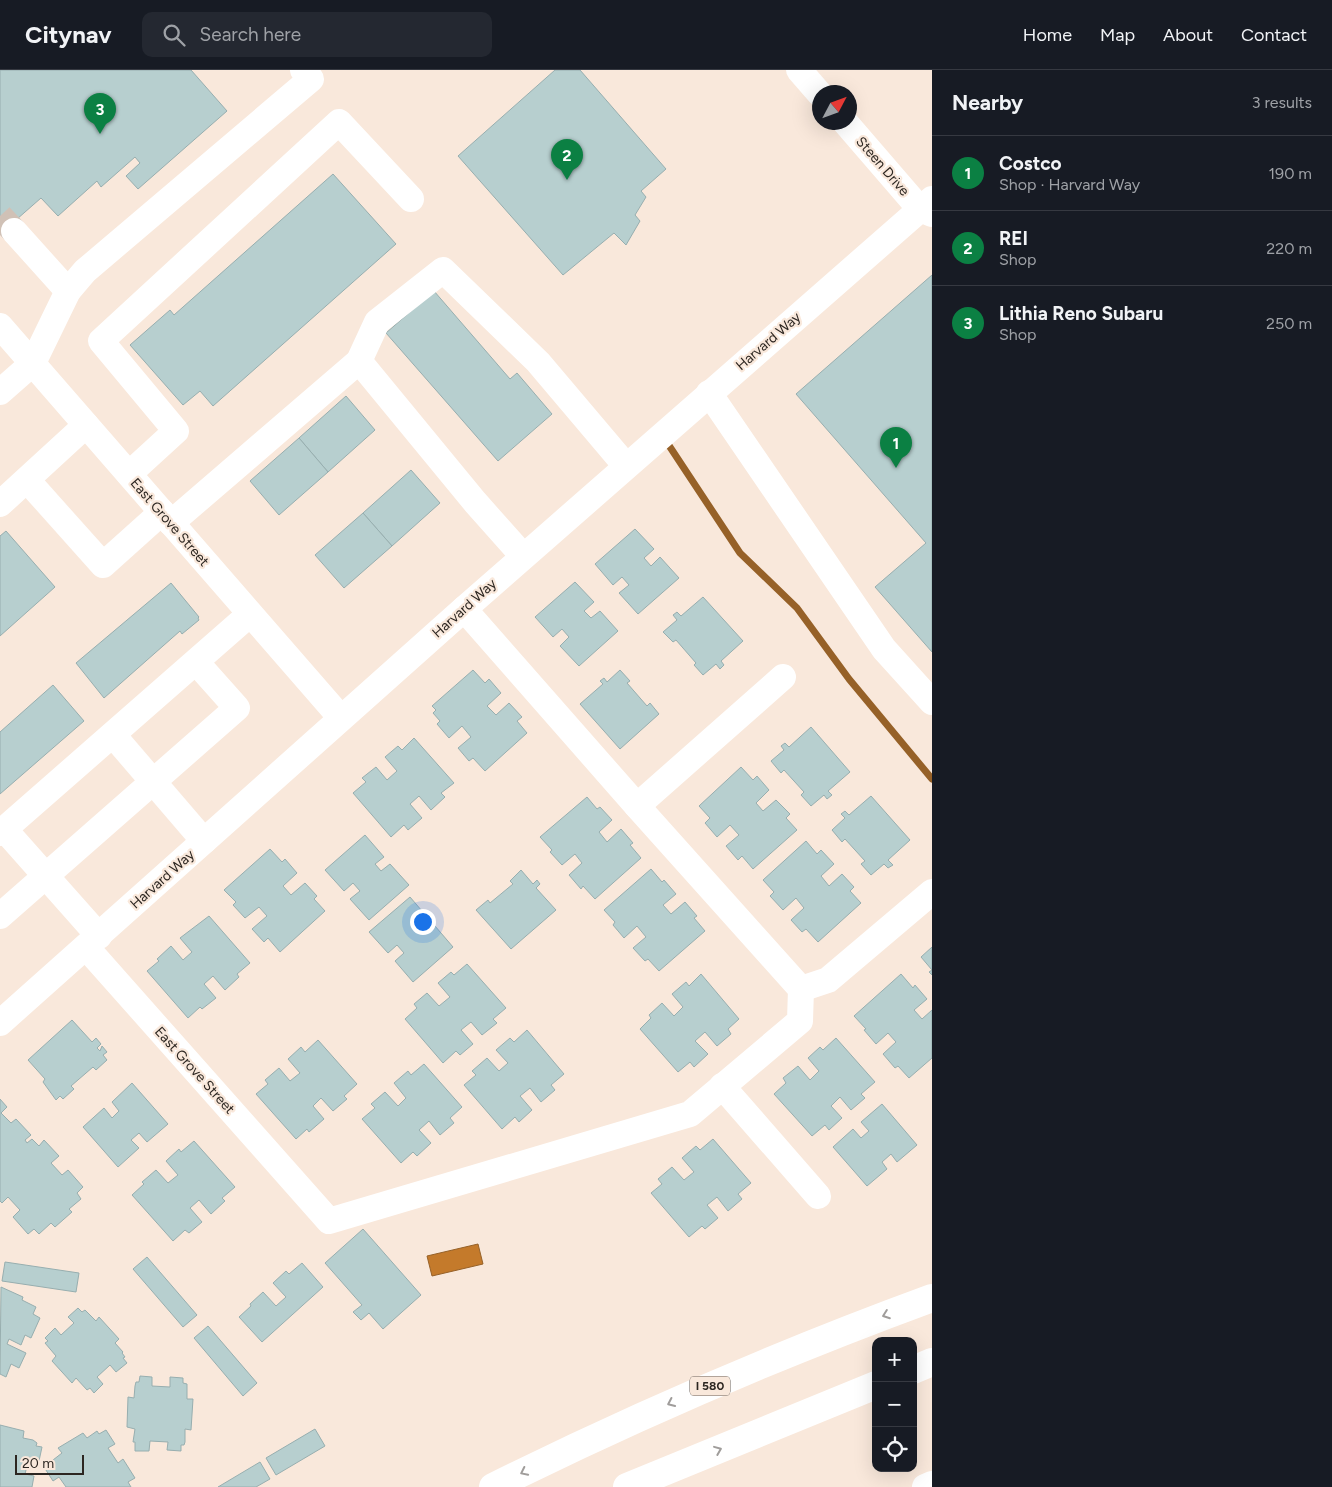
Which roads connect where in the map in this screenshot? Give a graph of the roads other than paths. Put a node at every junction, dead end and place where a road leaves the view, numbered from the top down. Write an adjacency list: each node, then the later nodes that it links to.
1 (303, 70): 8 (street)
2 (799, 70): 3 (street)
3 (813, 85)
4 (853, 130): 6 (street, Steen Drive)
5 (411, 199): 16 (street)
6 (928, 207): 13 (street, Harvard Way)
7 (14, 231): 8 (street)
8 (68, 290): 11 (street)
9 (0, 326): 11 (street, East Grove Street)
10 (359, 361): 15 (street); 19 (street); 20 (street)
11 (33, 363): 12 (street); 14 (street, East Grove Street)
12 (0, 392)
13 (709, 393): 15 (street, Harvard Way); 25 (street)
14 (86, 425): 16 (street, East Grove Street); 17 (street)
15 (626, 466): 20 (street, Harvard Way)
16 (129, 474): 19 (street, East Grove Street)
17 (27, 480): 18 (street); 19 (street)
18 (0, 504)
19 (167, 518): 22 (street, East Grove Street)
20 (523, 556): 21 (street, Harvard Way)
21 (464, 609): 26 (street, Harvard Way); 29 (street)
22 (250, 614): 23 (street); 26 (street, East Grove Street)
23 (196, 662): 27 (street); 28 (street)
24 (783, 677): 29 (street)
25 (932, 702)
26 (341, 718): 31 (street, Harvard Way)
27 (113, 735): 28 (street); 30 (street)
28 (153, 781): 31 (street); 32 (street)
29 (637, 806): 36 (street)
30 (2, 831): 32 (street, East Grove Street)
31 (204, 841): 35 (street, Harvard Way)
32 (44, 876): 34 (street); 35 (street, East Grove Street)
33 (932, 892): 36 (street)
34 (0, 916)
35 (92, 941): 37 (street, Harvard Way); 38 (street, East Grove Street)
36 (802, 989): 38 (street)
37 (0, 1023)
38 (722, 1086): 39 (street)
39 (818, 1196)
40 (932, 1298): 45 (highway, I 580, one-way to 45)
41 (932, 1362): 42 (highway)
42 (917, 1368)
43 (872, 1387): 46 (highway, one-way to 43)
44 (932, 1484): 47 (street)
45 (493, 1487)
46 (627, 1487)
47 (925, 1487)

